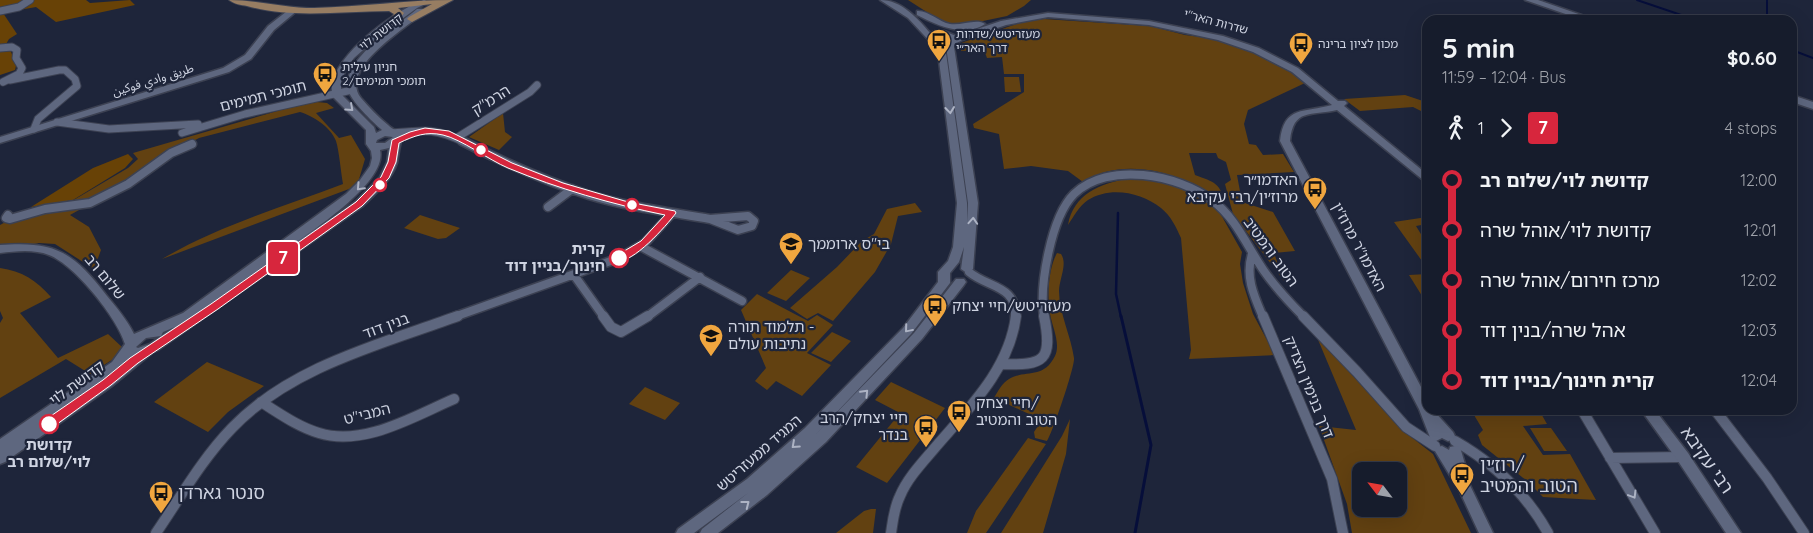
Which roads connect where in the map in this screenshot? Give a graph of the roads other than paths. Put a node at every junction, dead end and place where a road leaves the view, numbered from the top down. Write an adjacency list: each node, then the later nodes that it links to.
1 (30, 0): 11 (street)
2 (234, 0): 10 (main road)
3 (448, 0): 8 (main road)
4 (458, 0): 14 (main road)
5 (884, 0): 18 (street)
6 (899, 0): 12 (street)
7 (1529, 0): 13 (main road)
8 (425, 2): 9 (main road); 14 (street, קדושת לוי); 15 (street, קדושת לוי)
9 (372, 7): 10 (main road); 15 (main road)
10 (294, 10): 26 (street, طريق وادي فوکين)
11 (0, 11)
12 (920, 13): 16 (street); 17 (street)
13 (1576, 15)
14 (412, 19): 21 (street, קדושת לוי)
15 (393, 22): 22 (street, קדושת לוי)
16 (993, 22): 17 (street, שדרות האר"י); 24 (street, שדרות האר"י)
17 (950, 38): 18 (street); 24 (street, שדרות האר"י); 46 (street, one-way to 17)
18 (933, 41): 44 (street, המגיד ממעזריטש, one-way to 44)
19 (0, 48): 28 (street)
20 (537, 85): 31 (street, הרמ"ק)
21 (352, 90): 22 (street, תומכי תמימים); 30 (street)
22 (336, 93): 27 (street, תומכי תמימים); 33 (street, one-way to 33)
23 (1797, 100): 25 (main road)
24 (1338, 104): 35 (street); 55 (street, האדמו"ר מרוז'ין)
25 (1813, 106)
26 (57, 122): 27 (street); 28 (street, طريق وادي فوکين)
27 (216, 122): 29 (street, תומכי תמימים)
28 (34, 130): 32 (street, طريق وادي فوکين)
29 (182, 133)
30 (394, 137): 31 (street); 33 (street); 52 (street, קדושת לוי)
31 (458, 137): 36 (street)
32 (0, 140)
33 (373, 142): 50 (street, one-way to 50)
34 (192, 144): 39 (street)
35 (1422, 176)
36 (572, 189): 37 (street); 38 (street)
37 (548, 207)
38 (672, 213): 40 (street); 41 (street, בנין דוד)
39 (8, 215)
40 (710, 219)
41 (640, 246): 45 (street, בנין דוד); 47 (street)
42 (0, 249): 49 (street, שלום רב)
43 (1252, 254): 53 (street, הטוב והמטיב); 61 (street, הטוב והמטיב); 70 (street, דרך בנימין הצדיק)
44 (946, 271): 46 (street); 46 (street); 67 (street, המגיד ממעזריטש, one-way to 67)
45 (574, 276): 47 (street); 56 (street, בנין דוד)
46 (965, 276): 53 (street); 68 (street, המגיד ממעזריטש, one-way to 46)
47 (700, 278): 48 (street)
48 (742, 301)
49 (122, 324): 50 (street, שלום רב); 51 (street, שלום רב)
50 (148, 333): 51 (street, קדושת לוי); 52 (street)
51 (130, 346): 52 (street); 62 (street, קדושת לוי)
52 (153, 347): 63 (street, קדושת לוי)
53 (1001, 364): 69 (street)
54 (454, 399): 56 (street, המבי"ט)
55 (1422, 401)
56 (262, 402): 66 (street, בנין דוד)
57 (1429, 415): 61 (street, האדמו"ר מרוז'ין)
58 (1585, 415): 64 (street)
59 (1652, 415): 65 (street, רבי עקיבא)
60 (1720, 415): 75 (street)
61 (1445, 443): 71 (street); 72 (street, הטוב והמטיב)
62 (0, 446)
63 (0, 458)
64 (1610, 458): 65 (street); 73 (street, one-way to 73)
65 (1683, 458): 74 (street, רבי עקיבא)
66 (156, 533)
67 (683, 533)
68 (707, 533)
69 (891, 533)
70 (1343, 533)
71 (1486, 533)
72 (1548, 533)
73 (1655, 533)
74 (1734, 533)
75 (1804, 533)

